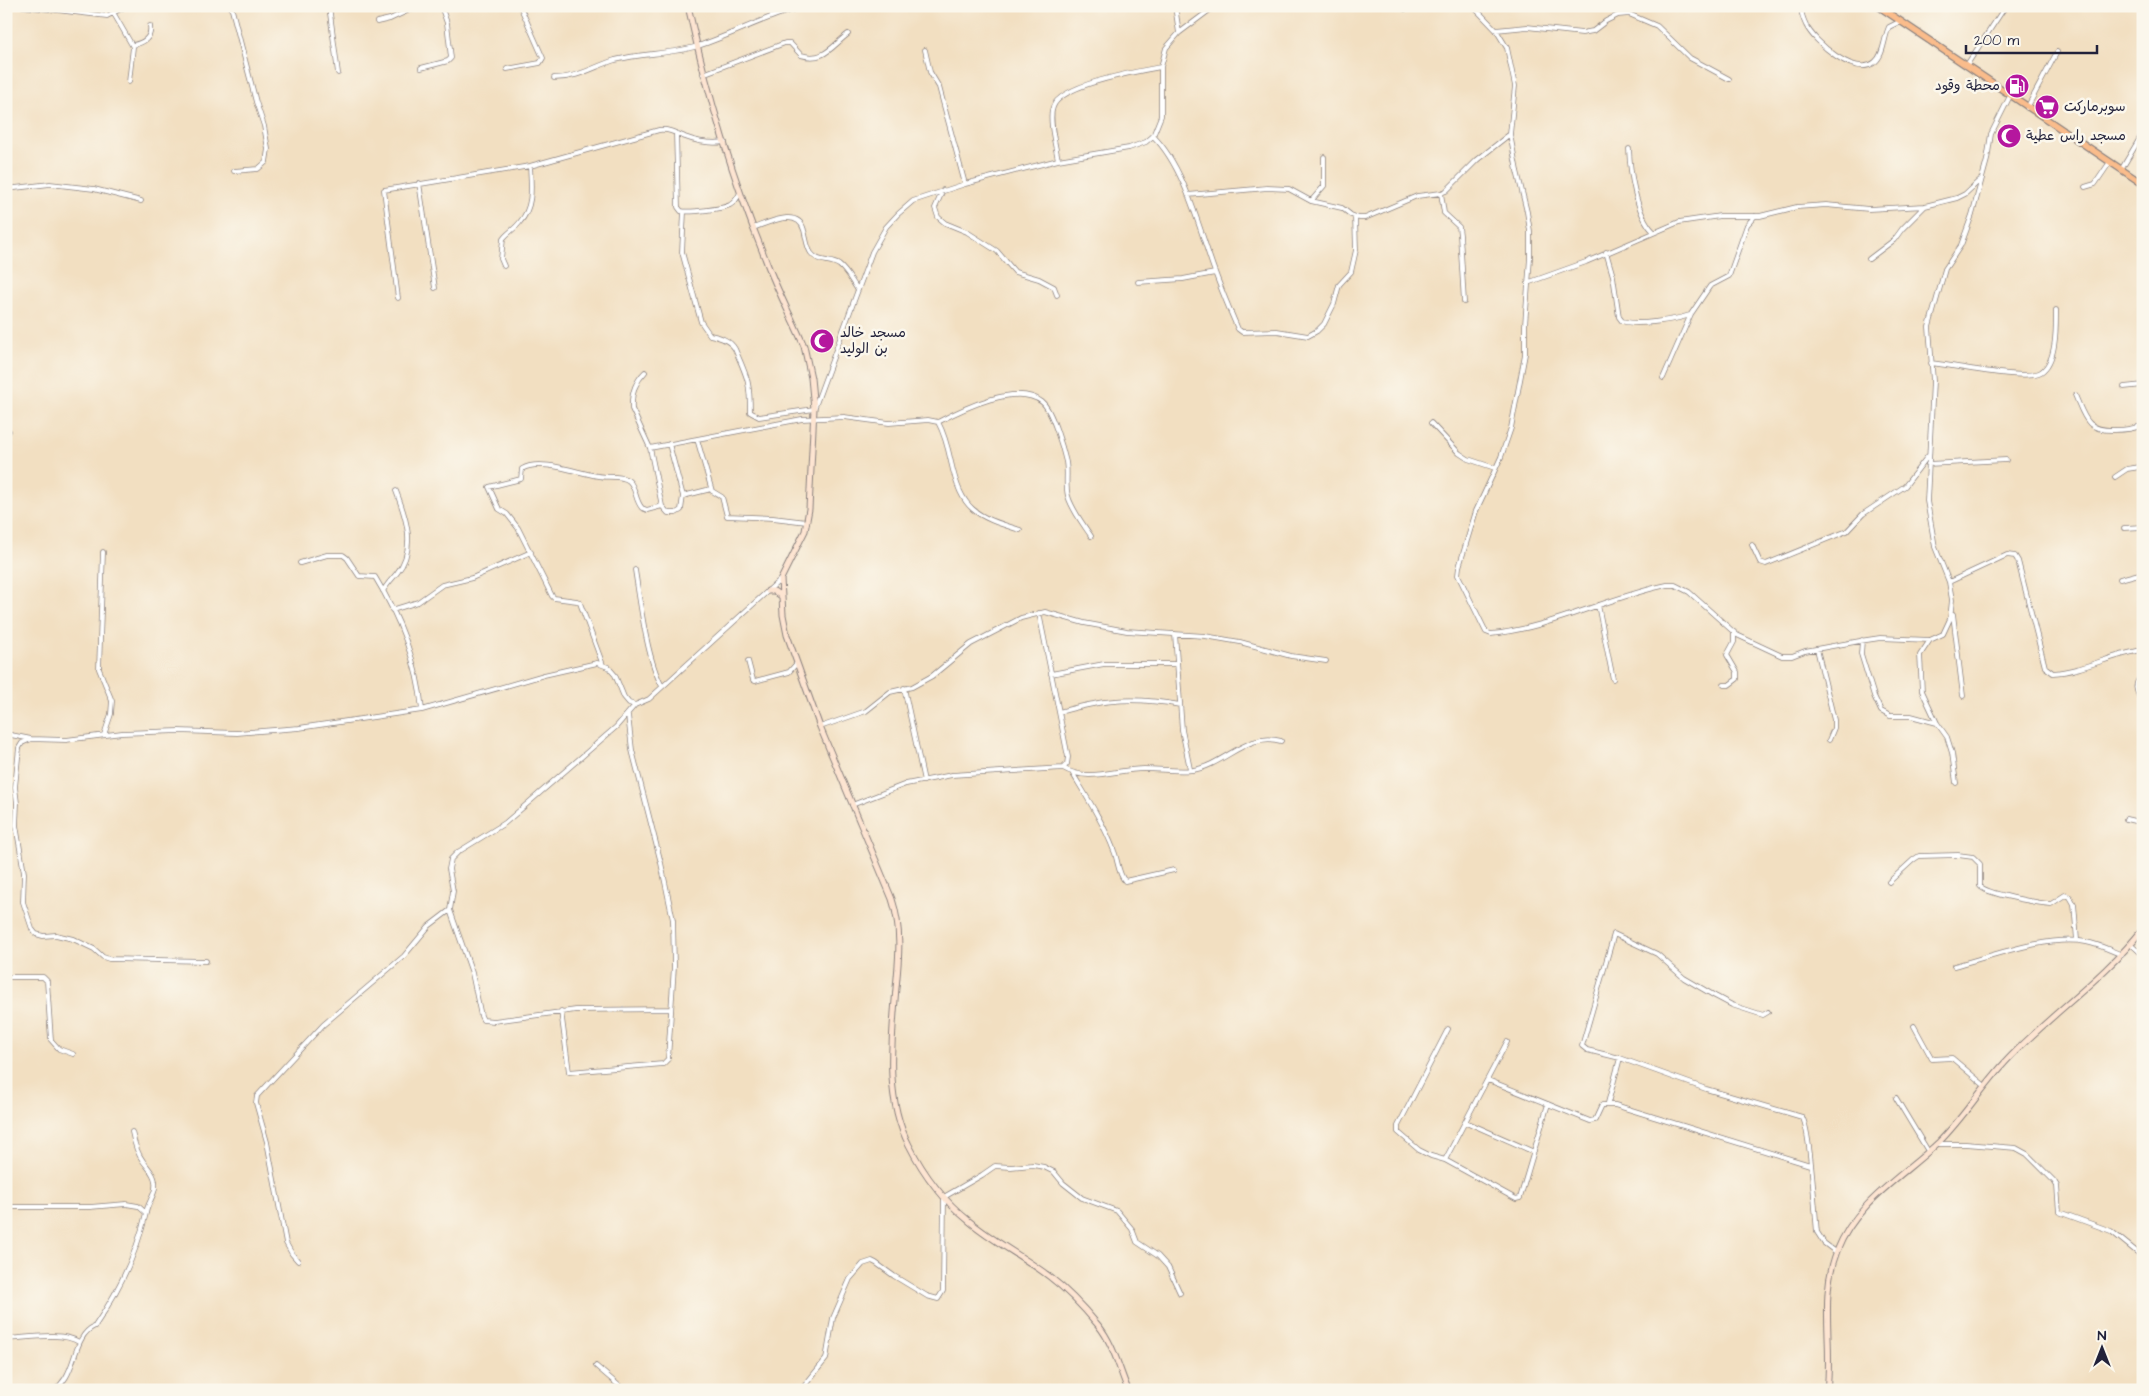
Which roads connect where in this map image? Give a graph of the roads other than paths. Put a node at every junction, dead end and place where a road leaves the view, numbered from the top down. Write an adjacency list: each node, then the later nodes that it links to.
1 (23, 6): 17 (street)
2 (126, 6): 17 (street)
3 (231, 6): 50 (street)
4 (336, 6): 15 (street)
5 (418, 6): 18 (street)
6 (441, 6): 30 (street)
7 (520, 6): 31 (street)
8 (688, 6): 25 (street)
9 (1175, 6): 22 (street)
10 (1215, 6): 22 (street)
11 (1473, 6): 21 (street)
12 (1801, 6): 19 (street)
13 (1878, 6): 19 (main road)
14 (2007, 6): 29 (street)
15 (329, 7): 32 (street)
16 (794, 9): 25 (street)
17 (114, 14): 24 (street)
18 (377, 22)
19 (1899, 22): 29 (main road)
20 (150, 26): 24 (street)
21 (1496, 30): 35 (street); 41 (street)
22 (1179, 33): 28 (street)
23 (848, 34): 33 (street)
24 (133, 45): 36 (street)
25 (696, 47): 33 (street); 34 (street)
26 (925, 50): 53 (street)
27 (2057, 52): 38 (street)
28 (1162, 66): 42 (street); 46 (street)
29 (1966, 66): 37 (main road)
30 (421, 68)
31 (507, 70)
32 (338, 73)
33 (703, 74): 43 (street)
34 (554, 78)
35 (1729, 80)
36 (129, 82)
37 (2010, 96): 38 (main road); 51 (street)
38 (2027, 108): 47 (main road)
39 (676, 132): 43 (street); 48 (street); 66 (street)
40 (2143, 133): 49 (street)
41 (1510, 134): 59 (street); 76 (street)
42 (1153, 136): 46 (street); 61 (street)
43 (725, 142): 58 (street)
44 (1629, 149): 70 (street)
45 (1324, 156): 64 (street)
46 (1058, 160): 53 (street)
47 (2110, 162): 49 (main road); 55 (street)
48 (530, 166): 52 (street); 73 (street)
49 (2121, 170): 54 (main road)
50 (234, 171)
51 (1981, 178): 60 (street); 62 (street)
52 (419, 183): 77 (street); 80 (street)
53 (965, 184): 57 (street)
54 (2143, 184)
55 (2086, 187)
56 (6, 189): 63 (street)
57 (943, 190): 78 (street); 79 (street)
58 (741, 192): 66 (street); 69 (street)
59 (1441, 194): 68 (street); 81 (street)
60 (1965, 194): 62 (street); 65 (street)
61 (1188, 195): 64 (street); 74 (street)
62 (1976, 200): 84 (street)
63 (140, 201)
64 (1311, 201): 68 (street)
65 (1926, 206): 67 (street); 72 (street)
66 (684, 212): 90 (street)
67 (1755, 216): 70 (street); 83 (street)
68 (1355, 217): 74 (street)
69 (753, 228): 78 (street); 90 (street)
70 (1653, 231): 71 (street)
71 (1606, 252): 76 (street); 83 (street)
72 (1869, 259)
73 (504, 266)
74 (1215, 273): 75 (street)
75 (1138, 282)
76 (1530, 282): 102 (street)
77 (435, 288)
78 (858, 290): 90 (street)
79 (1057, 295)
80 (398, 298)
81 (1464, 302)
82 (2056, 310): 84 (street)
83 (1691, 314): 86 (street)
84 (1931, 363): 98 (street)
85 (645, 372): 97 (street)
86 (1663, 378)
87 (2143, 385): 88 (street)
88 (2124, 388)
89 (2075, 395): 94 (street)
90 (814, 409): 91 (street)
91 (813, 418): 92 (street); 95 (street); 108 (street)
92 (938, 422): 111 (street); 112 (street)
93 (1431, 424): 102 (street)
94 (2143, 425)
95 (697, 439): 96 (street); 104 (street)
96 (669, 444): 97 (street); 106 (street)
97 (650, 448): 107 (street)
98 (1928, 456): 101 (street); 113 (street)
99 (2006, 460): 101 (street)
100 (2143, 463): 103 (street)
101 (1928, 464): 121 (street)
102 (1495, 468): 125 (street)
103 (2115, 477)
104 (711, 489): 106 (street); 108 (street)
105 (396, 491): 122 (street)
106 (683, 496): 107 (street)
107 (662, 506): 115 (street)
108 (807, 522): 119 (street)
109 (2143, 527): 110 (street)
110 (2124, 528)
111 (1020, 530)
112 (1091, 536)
113 (1752, 545)
114 (103, 552): 156 (street)
115 (532, 552): 127 (street); 138 (street)
116 (300, 563): 122 (street)
117 (635, 570): 144 (street)
118 (2143, 573): 120 (street)
119 (780, 579): 123 (street); 124 (street)
120 (2120, 579)
121 (1949, 582): 126 (street); 134 (street)
122 (383, 591): 127 (street)
123 (768, 591): 124 (street); 144 (street)
124 (781, 596): 137 (street)
125 (1598, 605): 129 (street); 142 (street)
126 (1952, 609): 132 (street); 146 (street)
127 (392, 610): 150 (street)
128 (1039, 613): 130 (street); 140 (street); 145 (street)
129 (1734, 632): 133 (street); 143 (street)
130 (1175, 634): 136 (street); 139 (street)
131 (1862, 640): 132 (street); 133 (street); 153 (street)
132 (1930, 640): 153 (street)
133 (1817, 649): 158 (street)
134 (2143, 650)
135 (748, 660): 137 (street)
136 (1326, 661)
137 (797, 663): 154 (street)
138 (603, 664): 148 (street); 150 (street)
139 (1177, 664): 140 (street); 149 (street)
140 (1051, 674): 151 (street)
141 (2143, 676): 147 (street)
142 (1612, 679)
143 (1724, 685)
144 (662, 686): 148 (street)
145 (904, 688): 154 (street); 163 (street)
146 (1963, 696)
147 (2143, 704)
148 (635, 705): 152 (street)
149 (1180, 705): 151 (street); 161 (street)
150 (422, 710): 156 (street)
151 (1059, 712): 160 (street)
152 (628, 715): 170 (street); 179 (street)
153 (1937, 723): 164 (street)
154 (820, 727): 165 (street)
155 (6, 734): 157 (street)
156 (104, 735): 157 (street)
157 (31, 739): 176 (street)
158 (1829, 740)
159 (1282, 741): 161 (street)
160 (1063, 768): 162 (street); 163 (street)
161 (1190, 769): 162 (street)
162 (1073, 774): 168 (street)
163 (924, 781): 165 (street)
164 (1956, 784)
165 (852, 804): 199 (street)
166 (2126, 819): 167 (street)
167 (2143, 823)
168 (1174, 870)
169 (1889, 882): 172 (street)
170 (450, 910): 180 (street); 204 (street)
171 (2143, 929): 173 (street)
172 (2077, 940): 174 (street); 177 (street)
173 (2131, 944): 174 (street); 175 (street)
174 (2122, 955): 188 (street)
175 (2143, 955)
176 (206, 961)
177 (1954, 966)
178 (6, 977): 185 (street)
179 (671, 1009): 180 (street); 180 (street)
180 (561, 1011)
181 (1768, 1012): 186 (street)
182 (1914, 1026): 188 (street)
183 (1448, 1029): 197 (street)
184 (1507, 1042): 187 (street)
185 (73, 1054)
186 (1620, 1058): 191 (street); 198 (street)
187 (1488, 1080): 190 (street); 192 (street)
188 (1985, 1086): 194 (street)
189 (1896, 1098): 195 (street)
190 (1548, 1104): 191 (street); 196 (street)
191 (1608, 1104): 198 (street)
192 (1466, 1122): 196 (street); 197 (street)
193 (132, 1132): 201 (street)
194 (1937, 1144): 195 (street); 203 (street)
195 (1928, 1151): 202 (street)
196 (1534, 1152): 197 (street)
197 (1445, 1160)
198 (1810, 1165): 202 (street)
199 (944, 1197): 205 (street); 211 (street); 212 (street)
200 (6, 1207): 201 (street)
201 (146, 1213): 207 (street)
202 (1836, 1252): 213 (street)
203 (2143, 1257)
204 (298, 1261)
205 (1180, 1293)
206 (6, 1339): 207 (street)
207 (79, 1342): 209 (street)
208 (596, 1366): 210 (street)
209 (56, 1390)
210 (624, 1390)
211 (801, 1390)
212 (1128, 1390)
213 (1827, 1390)

